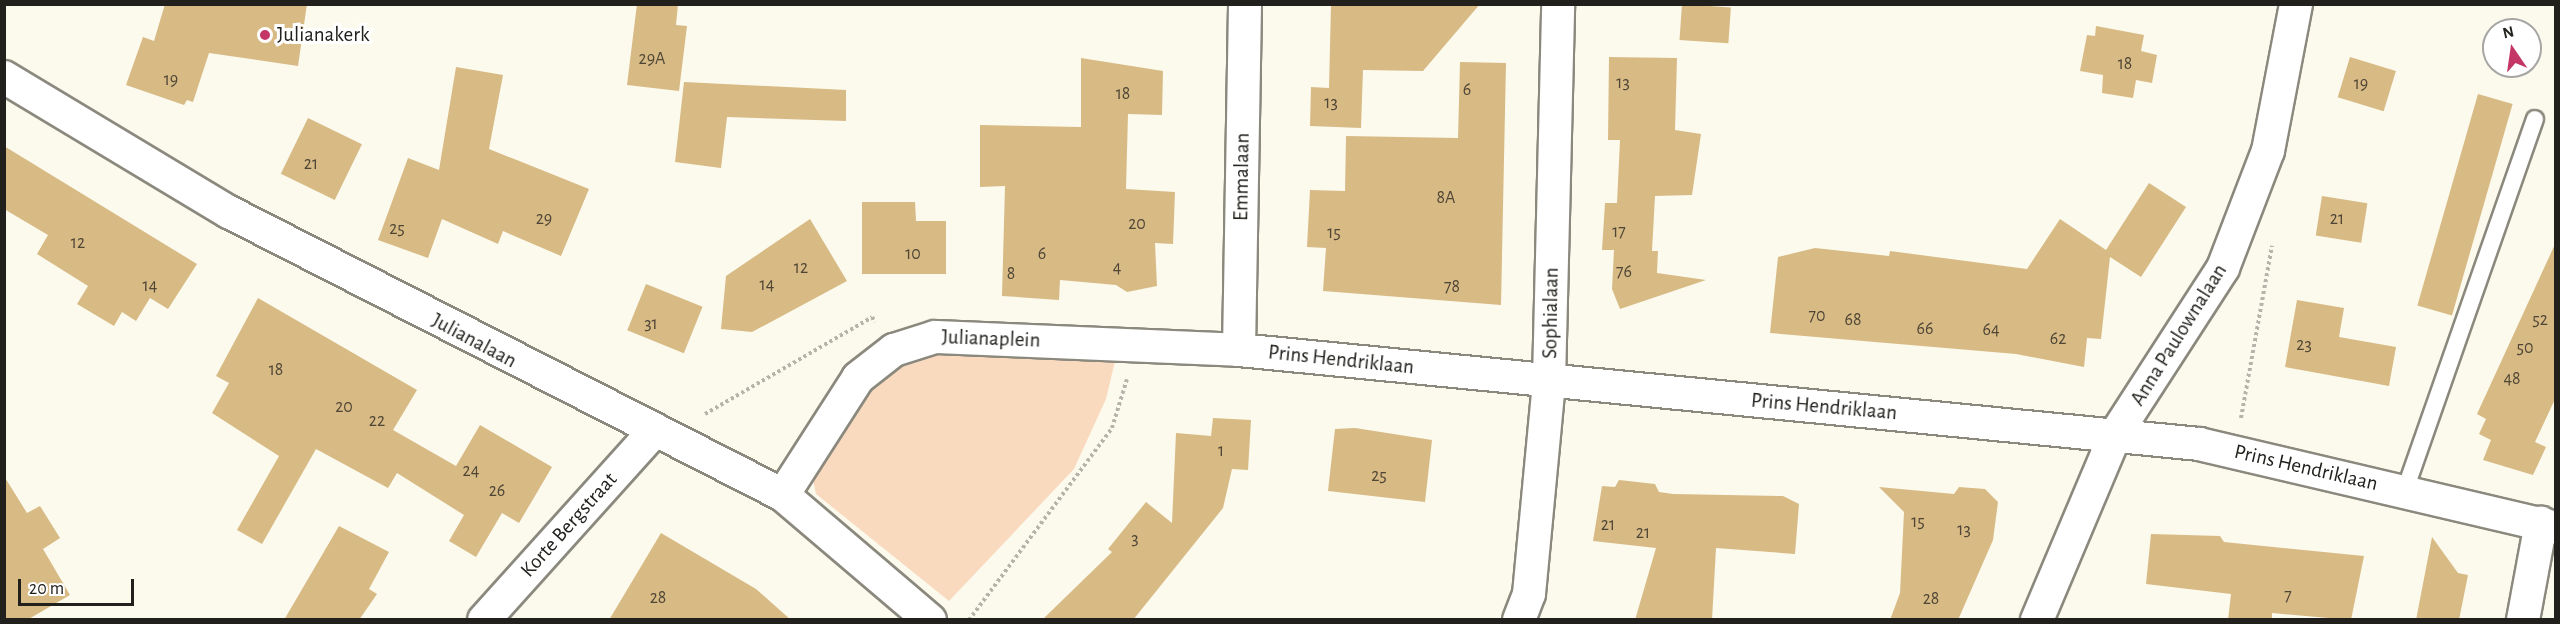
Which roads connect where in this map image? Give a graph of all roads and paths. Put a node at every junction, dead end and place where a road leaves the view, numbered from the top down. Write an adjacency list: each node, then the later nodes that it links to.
1 (1245, 4): 9 (street, Emmalaan)
2 (1558, 4): 10 (street, Sophialaan)
3 (2296, 4): 12 (street, Anna Paulownalaan)
4 (4, 77): 11 (street, Julianalaan)
5 (2535, 119): 14 (lane, Prins Hendriklaan)
6 (2273, 241): 13 (path)
7 (1138, 344): 8 (street, Julianaplein); 9 (street, Julianaplein); 19 (path)
8 (894, 350): 11 (path); 15 (street, Julianaplein)
9 (1239, 350): 10 (street, Prins Hendriklaan)
10 (1549, 381): 12 (street, Prins Hendriklaan); 20 (street, Sophialaan)
11 (655, 430): 15 (street, Julianalaan); 17 (street, Korte Bergstraat)
12 (2115, 435): 13 (street, Prins Hendriklaan); 21 (street, Anna Paulownalaan)
13 (2235, 453): 14 (street, Prins Hendriklaan)
14 (2405, 490): 16 (street, Prins Hendriklaan)
15 (783, 495): 18 (street, Julianalaan)
16 (2548, 526): 22 (street)
17 (484, 620)
18 (930, 620)
19 (969, 620)
20 (1519, 620)
21 (2037, 620)
22 (2523, 620)

